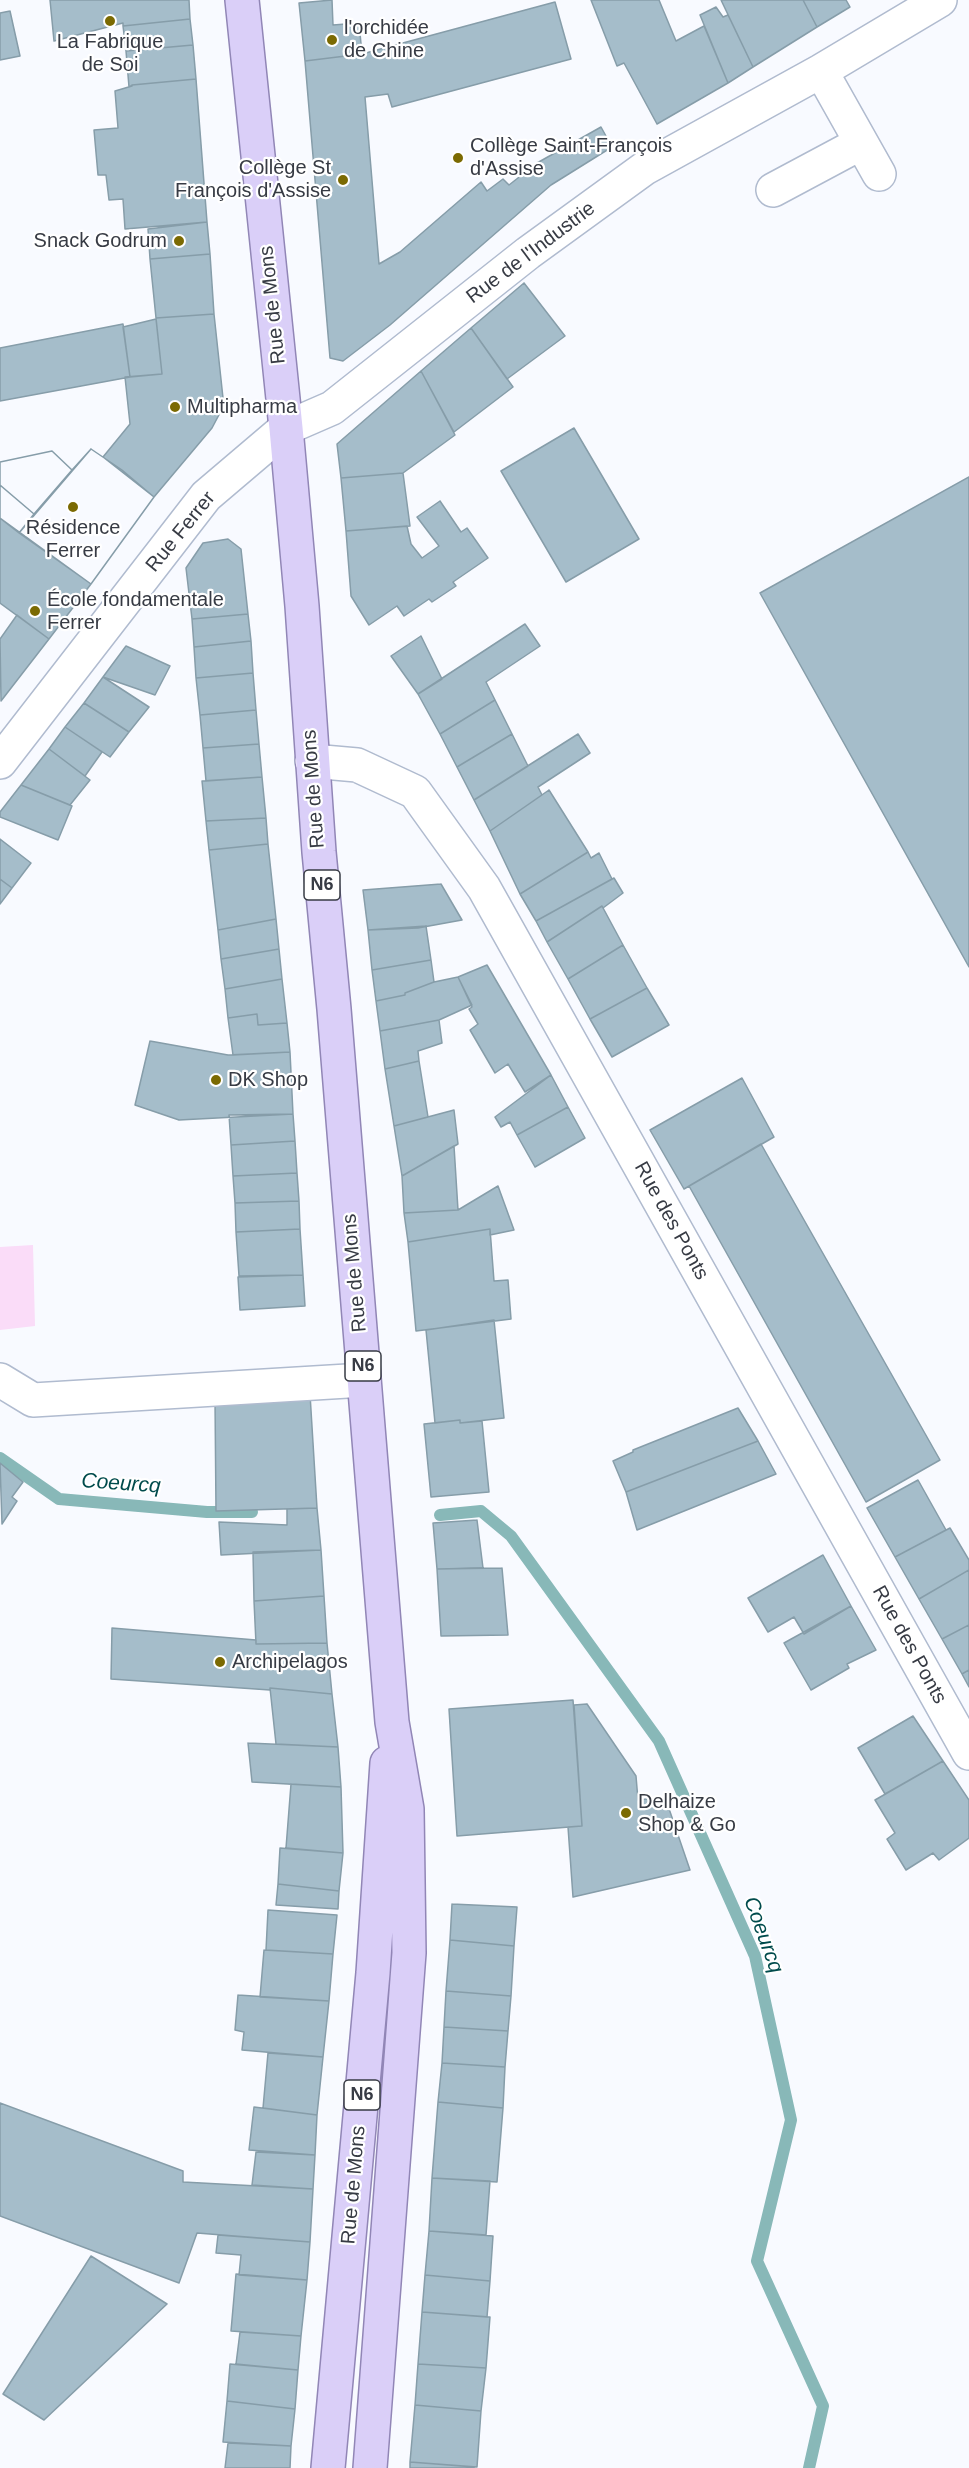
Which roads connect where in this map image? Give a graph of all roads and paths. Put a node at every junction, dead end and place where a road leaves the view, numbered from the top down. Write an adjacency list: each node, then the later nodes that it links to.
1 (242, 0): 7 (main road, Rue de Mons / N6)
2 (940, 0): 3 (street, Rue de l'Industrie)
3 (821, 71): 4 (street); 7 (street, Rue de l'Industrie)
4 (861, 143): 5 (street); 6 (street)
5 (879, 174)
6 (773, 190)
7 (286, 428): 8 (main road, Rue de Mons / N6); 9 (street, Rue Ferrer)
8 (312, 761): 11 (main road, Rue de Mons / N6); 13 (street, Rue des Ponts)
9 (0, 762)
10 (0, 1380): 11 (street)
11 (364, 1380): 12 (main road, Rue de Mons / N6)
12 (392, 1722): 14 (main road, Rue de Mons / N6); 15 (main road, Rue de Mons / N6)
13 (969, 1753)
14 (328, 2468)
15 (370, 2468)

